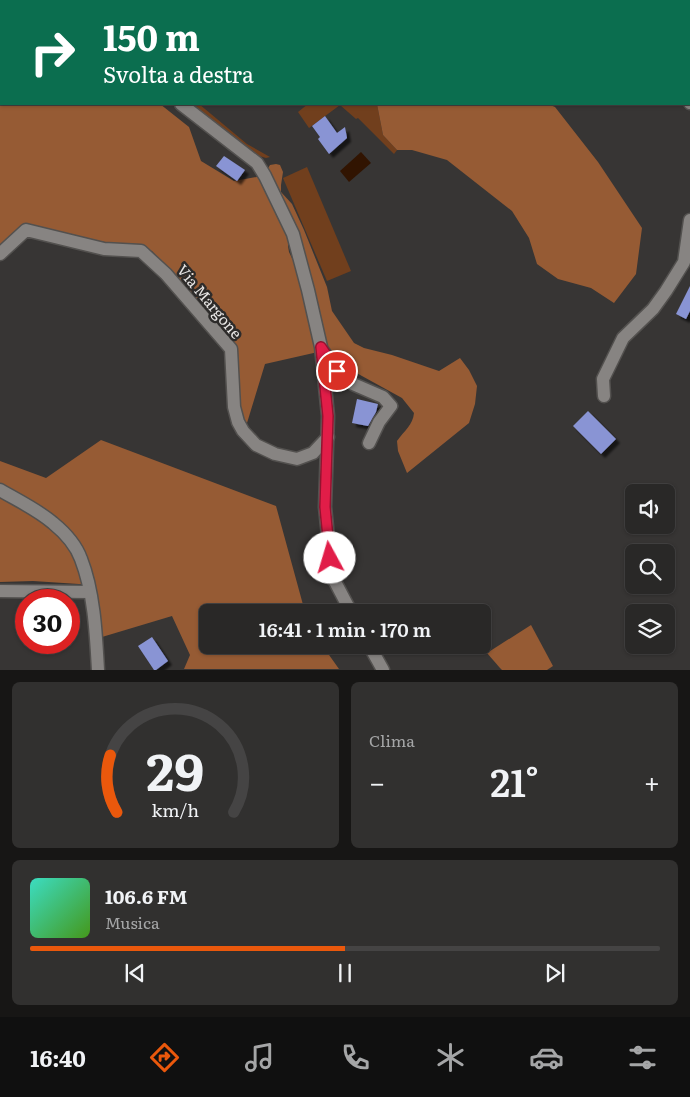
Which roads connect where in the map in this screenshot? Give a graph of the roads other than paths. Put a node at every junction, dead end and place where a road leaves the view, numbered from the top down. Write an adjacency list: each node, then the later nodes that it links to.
1 (181, 105): 4 (street)
2 (690, 220): 5 (street)
3 (0, 254): 6 (street, Via Margone)
4 (321, 347): 6 (street); 7 (street)
5 (604, 396)
6 (328, 437): 11 (street)
7 (369, 443)
8 (0, 490): 10 (street)
9 (0, 591): 10 (street)
10 (89, 592): 13 (street)
11 (347, 604)
12 (373, 654): 14 (street)
13 (98, 670)
14 (383, 670)

